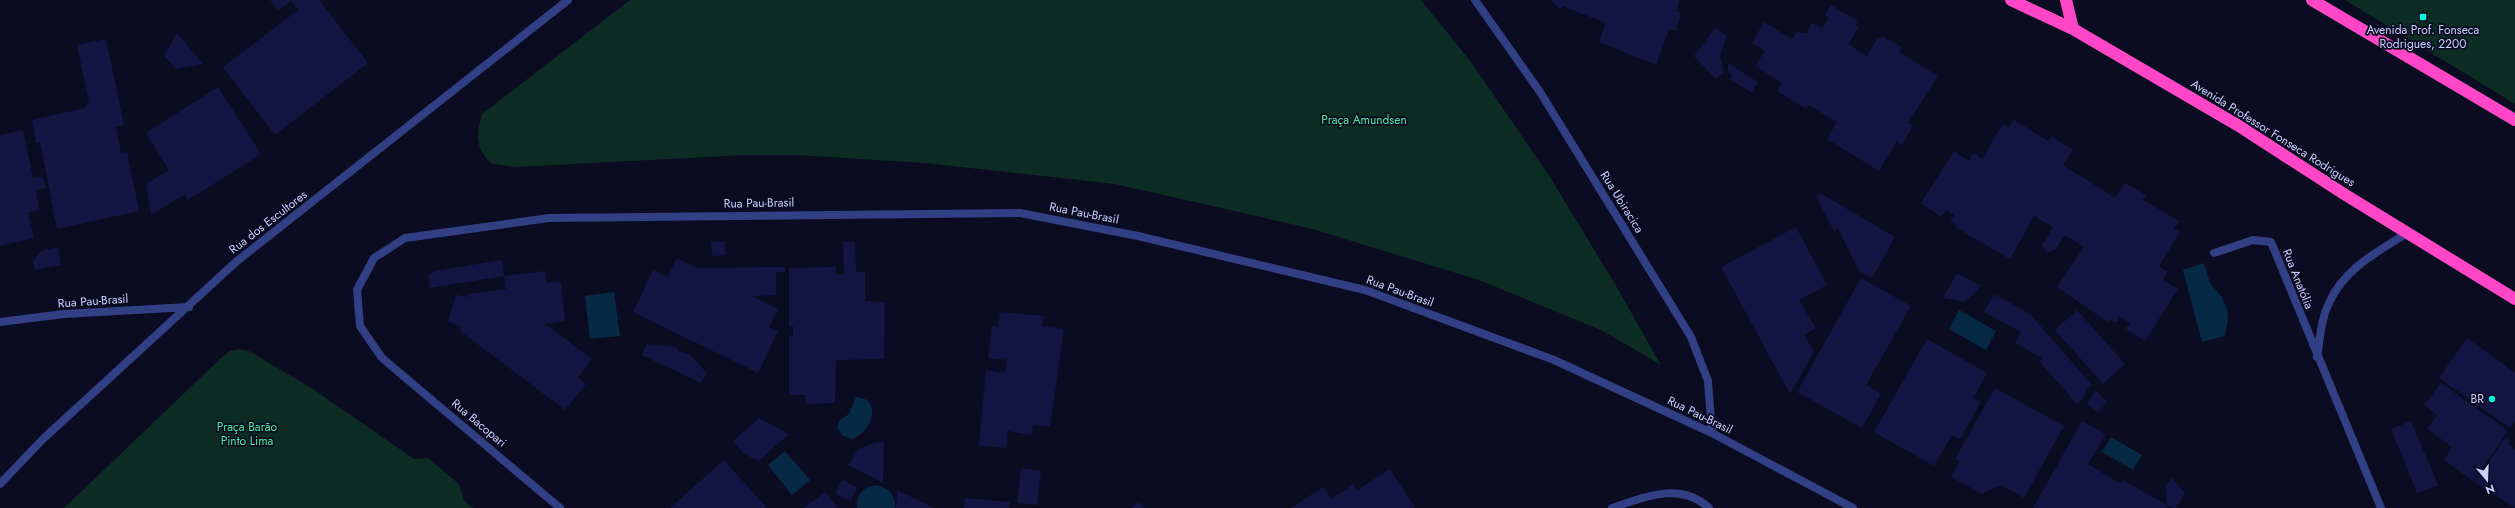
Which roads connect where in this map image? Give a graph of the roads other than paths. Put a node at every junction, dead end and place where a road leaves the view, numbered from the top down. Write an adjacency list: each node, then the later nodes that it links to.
1 (568, 0): 11 (street, Rua dos Escultores)
2 (1475, 0): 15 (street, Rua Ubiracica)
3 (2011, 0): 6 (highway, Avenida Professor Fonseca Rodrigues)
4 (2066, 0): 6 (highway)
5 (2312, 0): 7 (highway)
6 (2073, 29): 8 (highway, Avenida Professor Fonseca Rodrigues)
7 (2515, 120)
8 (2407, 233): 10 (highway, Avenida Professor Fonseca Rodrigues); 13 (street, Rua Anatólia)
9 (2214, 253): 13 (street, Rua Anatólia)
10 (2515, 299)
11 (189, 307): 12 (street, Rua Pau-Brasil); 16 (street, Rua dos Escultores)
12 (0, 322)
13 (2317, 357): 21 (street, Rua Anatólia)
14 (382, 358): 15 (street, Rua Pau-Brasil); 17 (street, Rua Bacopari)
15 (1712, 433): 20 (street, Rua Pau-Brasil)
16 (0, 484)
17 (560, 508)
18 (1612, 508): 19 (street)
19 (1709, 508)
20 (1853, 508)
21 (2381, 508)

